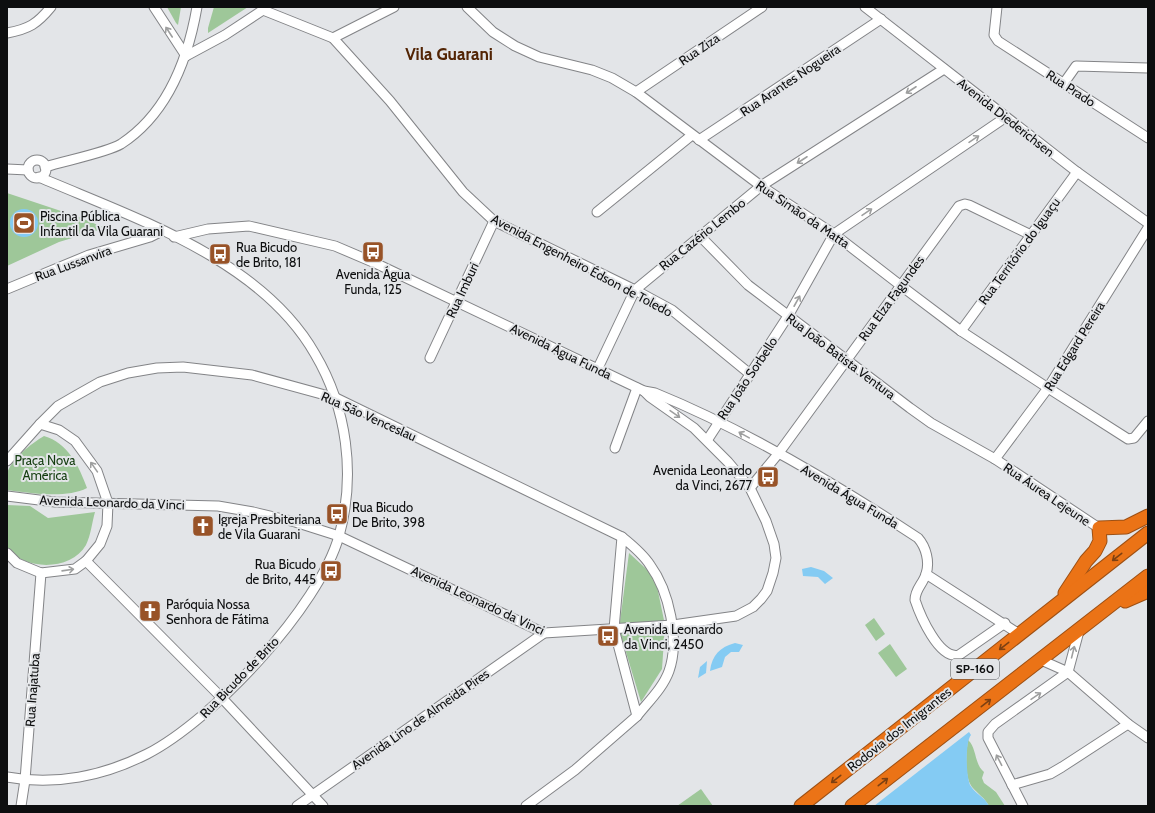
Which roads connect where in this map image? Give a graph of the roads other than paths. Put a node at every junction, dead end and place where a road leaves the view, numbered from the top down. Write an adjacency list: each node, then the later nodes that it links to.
1 (51, 7): 11 (street)
2 (154, 7): 13 (street, one-way to 2)
3 (197, 7): 13 (street)
4 (394, 7): 12 (street)
5 (466, 7): 17 (street, Rua Simão da Matta)
6 (762, 7): 17 (street, Rua Ziza)
7 (865, 7): 10 (street, Avenida Diederichsen)
8 (997, 7): 16 (street, Rua Prado)
9 (263, 9): 12 (street, Avenida Engenheiro Édson de Toledo); 13 (street)
10 (881, 19): 15 (street, Avenida Diederichsen); 19 (street, Rua Arantes Nogueira)
11 (7, 33)
12 (333, 38): 28 (street, Avenida Engenheiro Édson de Toledo)
13 (186, 56): 21 (street)
14 (1148, 68): 16 (street)
15 (944, 69): 18 (street, Avenida Diederichsen); 26 (street, Rua Cazério Lembo, one-way to 26)
16 (1064, 83): 20 (street, Rua Prado)
17 (636, 92): 19 (street, Rua Simão da Matta)
18 (1006, 117): 24 (street, Avenida Diederichsen); 32 (street, one-way to 18)
19 (696, 138): 26 (street, Rua Simão da Matta); 27 (street, Rua Arantes Nogueira)
20 (1148, 138)
21 (45, 166): 23 (street); 25 (street)
22 (7, 169): 23 (street)
23 (28, 170): 25 (street)
24 (1077, 172): 29 (street, Avenida Diederichsen); 33 (street, Rua Território do Iguaçu)
25 (39, 177): 31 (street, Rua Bicudo de Brito)
26 (761, 186): 32 (street, Rua Simão da Matta); 34 (street, Rua Cazério Lembo)
27 (597, 212)
28 (494, 221): 38 (street, Avenida Engenheiro Édson de Toledo); 39 (street, Rua Imburi)
29 (1148, 224)
30 (1148, 228): 46 (street, Rua Edgard Pereira)
31 (162, 231): 35 (street, Rua Bicudo de Brito); 37 (street, Rua Lussanvira)
32 (834, 234): 36 (street, Rua Simão da Matta); 40 (street, Rua João Sorbello, one-way to 32)
33 (1031, 235): 36 (street, Rua Elza Fagundes); 41 (street, Rua Território do Iguaçu)
34 (700, 236): 38 (street, Rua Cazério Lembo); 40 (street, Rua João Batista Ventura)
35 (174, 237): 39 (street, Avenida Água Funda); 48 (street, Rua Bicudo de Brito)
36 (900, 286): 41 (street, Rua Simão da Matta); 43 (street, Rua Elza Fagundes)
37 (7, 289)
38 (636, 290): 44 (street, Rua Cazério Lembo); 45 (street, Avenida Engenheiro Édson de Toledo)
39 (456, 302): 42 (street, Rua Imburi); 44 (street, Avenida Água Funda)
40 (788, 316): 43 (street, Rua João Batista Ventura); 45 (street, Rua João Sorbello)
41 (961, 331): 46 (street, Rua Simão da Matta)
42 (430, 358)
43 (847, 359): 54 (street, Rua Elza Fagundes); 55 (street, Rua João Batista Ventura)
44 (598, 368): 47 (street, Avenida Água Funda)
45 (750, 374): 49 (street, Rua João Sorbello)
46 (1048, 388): 50 (street, Rua Simão da Matta); 55 (street, Rua Edgard Pereira)
47 (640, 389): 49 (street, Avenida Água Funda); 52 (street, Avenida Leonardo da Vinci, one-way to 52); 53 (street)
48 (336, 398): 51 (street, Rua São Venceslau); 63 (street, Rua Bicudo de Brito); 64 (street, Rua São Venceslau)
49 (718, 421): 52 (street, Rua João Sorbello); 54 (street, Avenida Água Funda, one-way to 49)
50 (1148, 421)
51 (40, 424): 56 (street); 59 (street, one-way to 51)
52 (708, 440): 57 (street, Avenida Leonardo da Vinci)
53 (615, 448)
54 (778, 454): 57 (street, Rua Elza Fagundes); 68 (street, Avenida Água Funda)
55 (995, 460): 61 (street, Rua Áurea Lejeune)
56 (7, 461)
57 (750, 488): 74 (street, Avenida Leonardo da Vinci)
58 (7, 496): 59 (street, Avenida Leonardo da Vinci)
59 (108, 503): 63 (street, Avenida Leonardo da Vinci); 66 (street)
60 (1148, 516): 61 (highway)
61 (1099, 528): 71 (highway)
62 (1148, 533): 71 (highway, Rodovia dos Imigrantes / SP-160, one-way to 71)
63 (339, 536): 77 (street, Avenida Leonardo da Vinci); 81 (street, Rua Bicudo de Brito)
64 (622, 537): 74 (street, Rua São Venceslau); 75 (street)
65 (7, 553): 67 (street)
66 (86, 561): 67 (street, one-way to 66); 81 (street)
67 (41, 573): 86 (street, Rua Inajatuba)
68 (926, 574): 73 (street); 73 (street)
69 (1148, 576): 72 (highway, SP-160)
70 (1148, 591): 72 (highway)
71 (1060, 602): 78 (highway, Rodovia dos Imigrantes / SP-160)
72 (1107, 609): 76 (highway, SP-160)
73 (1005, 623): 78 (street)
74 (673, 625): 75 (street, Avenida Leonardo da Vinci); 82 (street, Rua São Venceslau)
75 (614, 629): 77 (street, Avenida Leonardo da Vinci); 82 (street)
76 (1078, 631): 79 (highway, SP-160); 80 (street, one-way to 76)
77 (544, 633): 88 (street, Avenida Lino de Almeida Pires)
78 (1019, 634): 93 (highway, Rodovia dos Imigrantes / SP-160, one-way to 93)
79 (1041, 660): 80 (street); 94 (highway, SP-160, one-way to 79)
80 (1068, 672): 83 (street); 87 (street, one-way to 80)
81 (221, 697): 86 (street, Rua Bicudo de Brito); 88 (street)
82 (637, 716): 92 (street, Rua São Venceslau)
83 (1128, 724): 84 (street); 87 (street)
84 (1148, 738)
85 (7, 777): 86 (street, Rua Bicudo de Brito)
86 (26, 780): 89 (street, Rua Inajatuba)
87 (1012, 785): 95 (street)
88 (313, 796): 90 (street, Avenida Lino de Almeida Pires); 91 (street)
89 (21, 806)
90 (297, 806)
91 (323, 806)
92 (526, 806)
93 (801, 806)
94 (852, 806)
95 (1023, 806)

